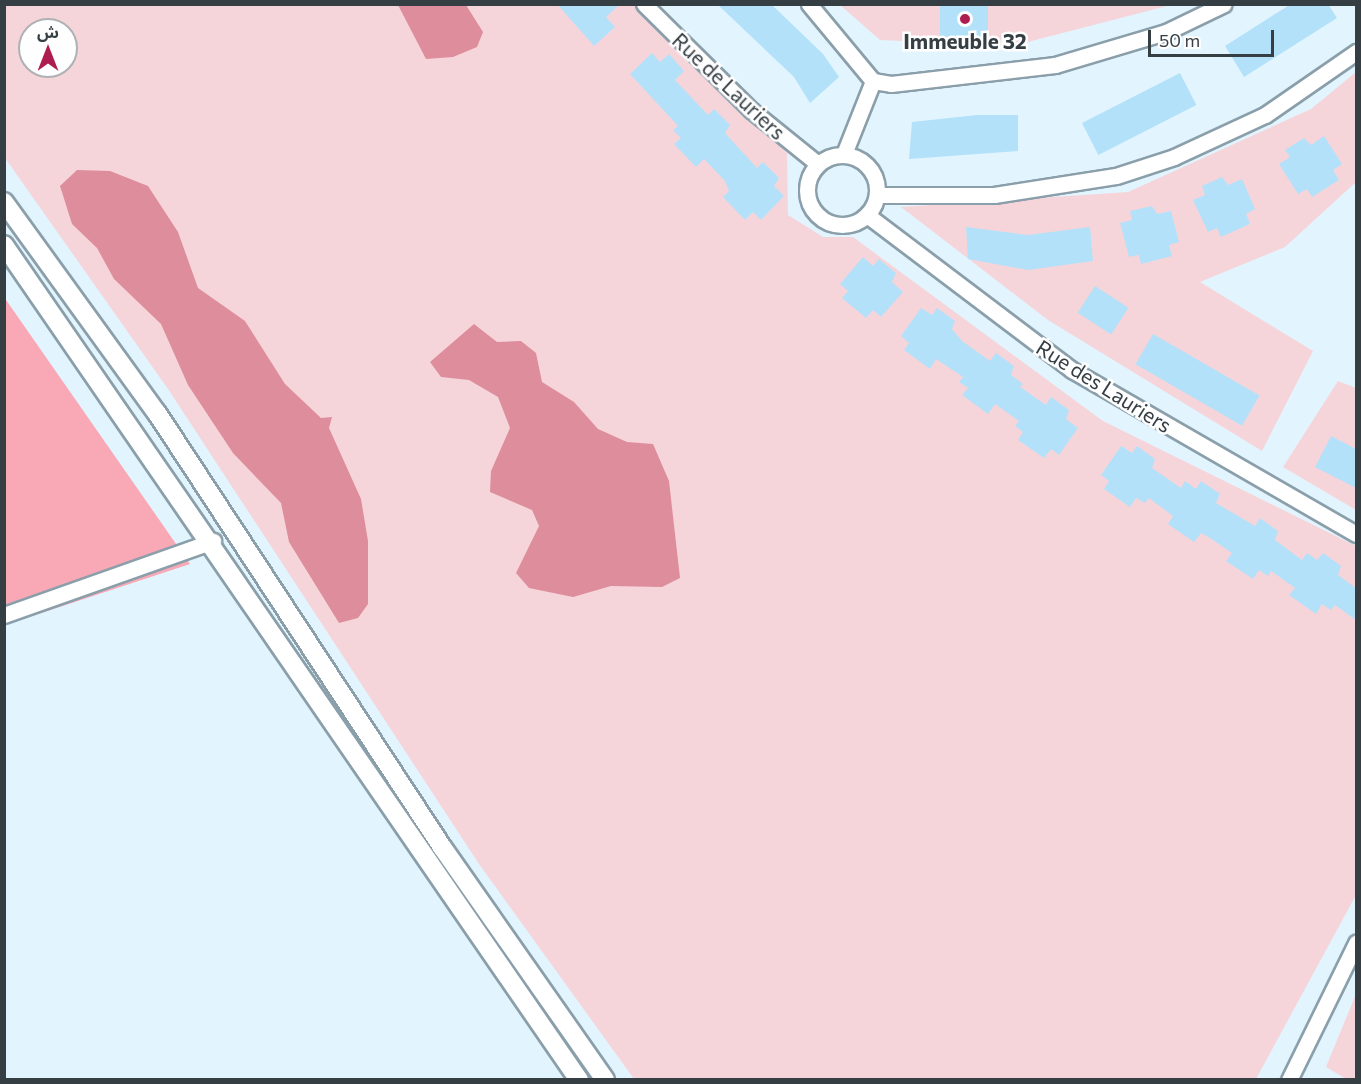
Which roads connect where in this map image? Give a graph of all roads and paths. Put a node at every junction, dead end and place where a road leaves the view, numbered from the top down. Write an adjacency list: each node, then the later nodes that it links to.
1 (644, 4): 7 (street, Rue de Lauriers)
2 (809, 4): 5 (street)
3 (1224, 4): 5 (street)
4 (1356, 52): 8 (street)
5 (873, 81): 6 (street)
6 (844, 154): 7 (street); 8 (street)
7 (818, 164): 10 (street)
8 (878, 195): 10 (street)
9 (4, 202): 17 (street)
10 (867, 215): 12 (street, Rue des Lauriers)
11 (4, 245): 13 (street)
12 (1356, 534)
13 (213, 541): 14 (street); 16 (street)
14 (4, 615)
15 (1356, 943): 18 (street)
16 (579, 1080)
17 (605, 1080)
18 (1289, 1080)

